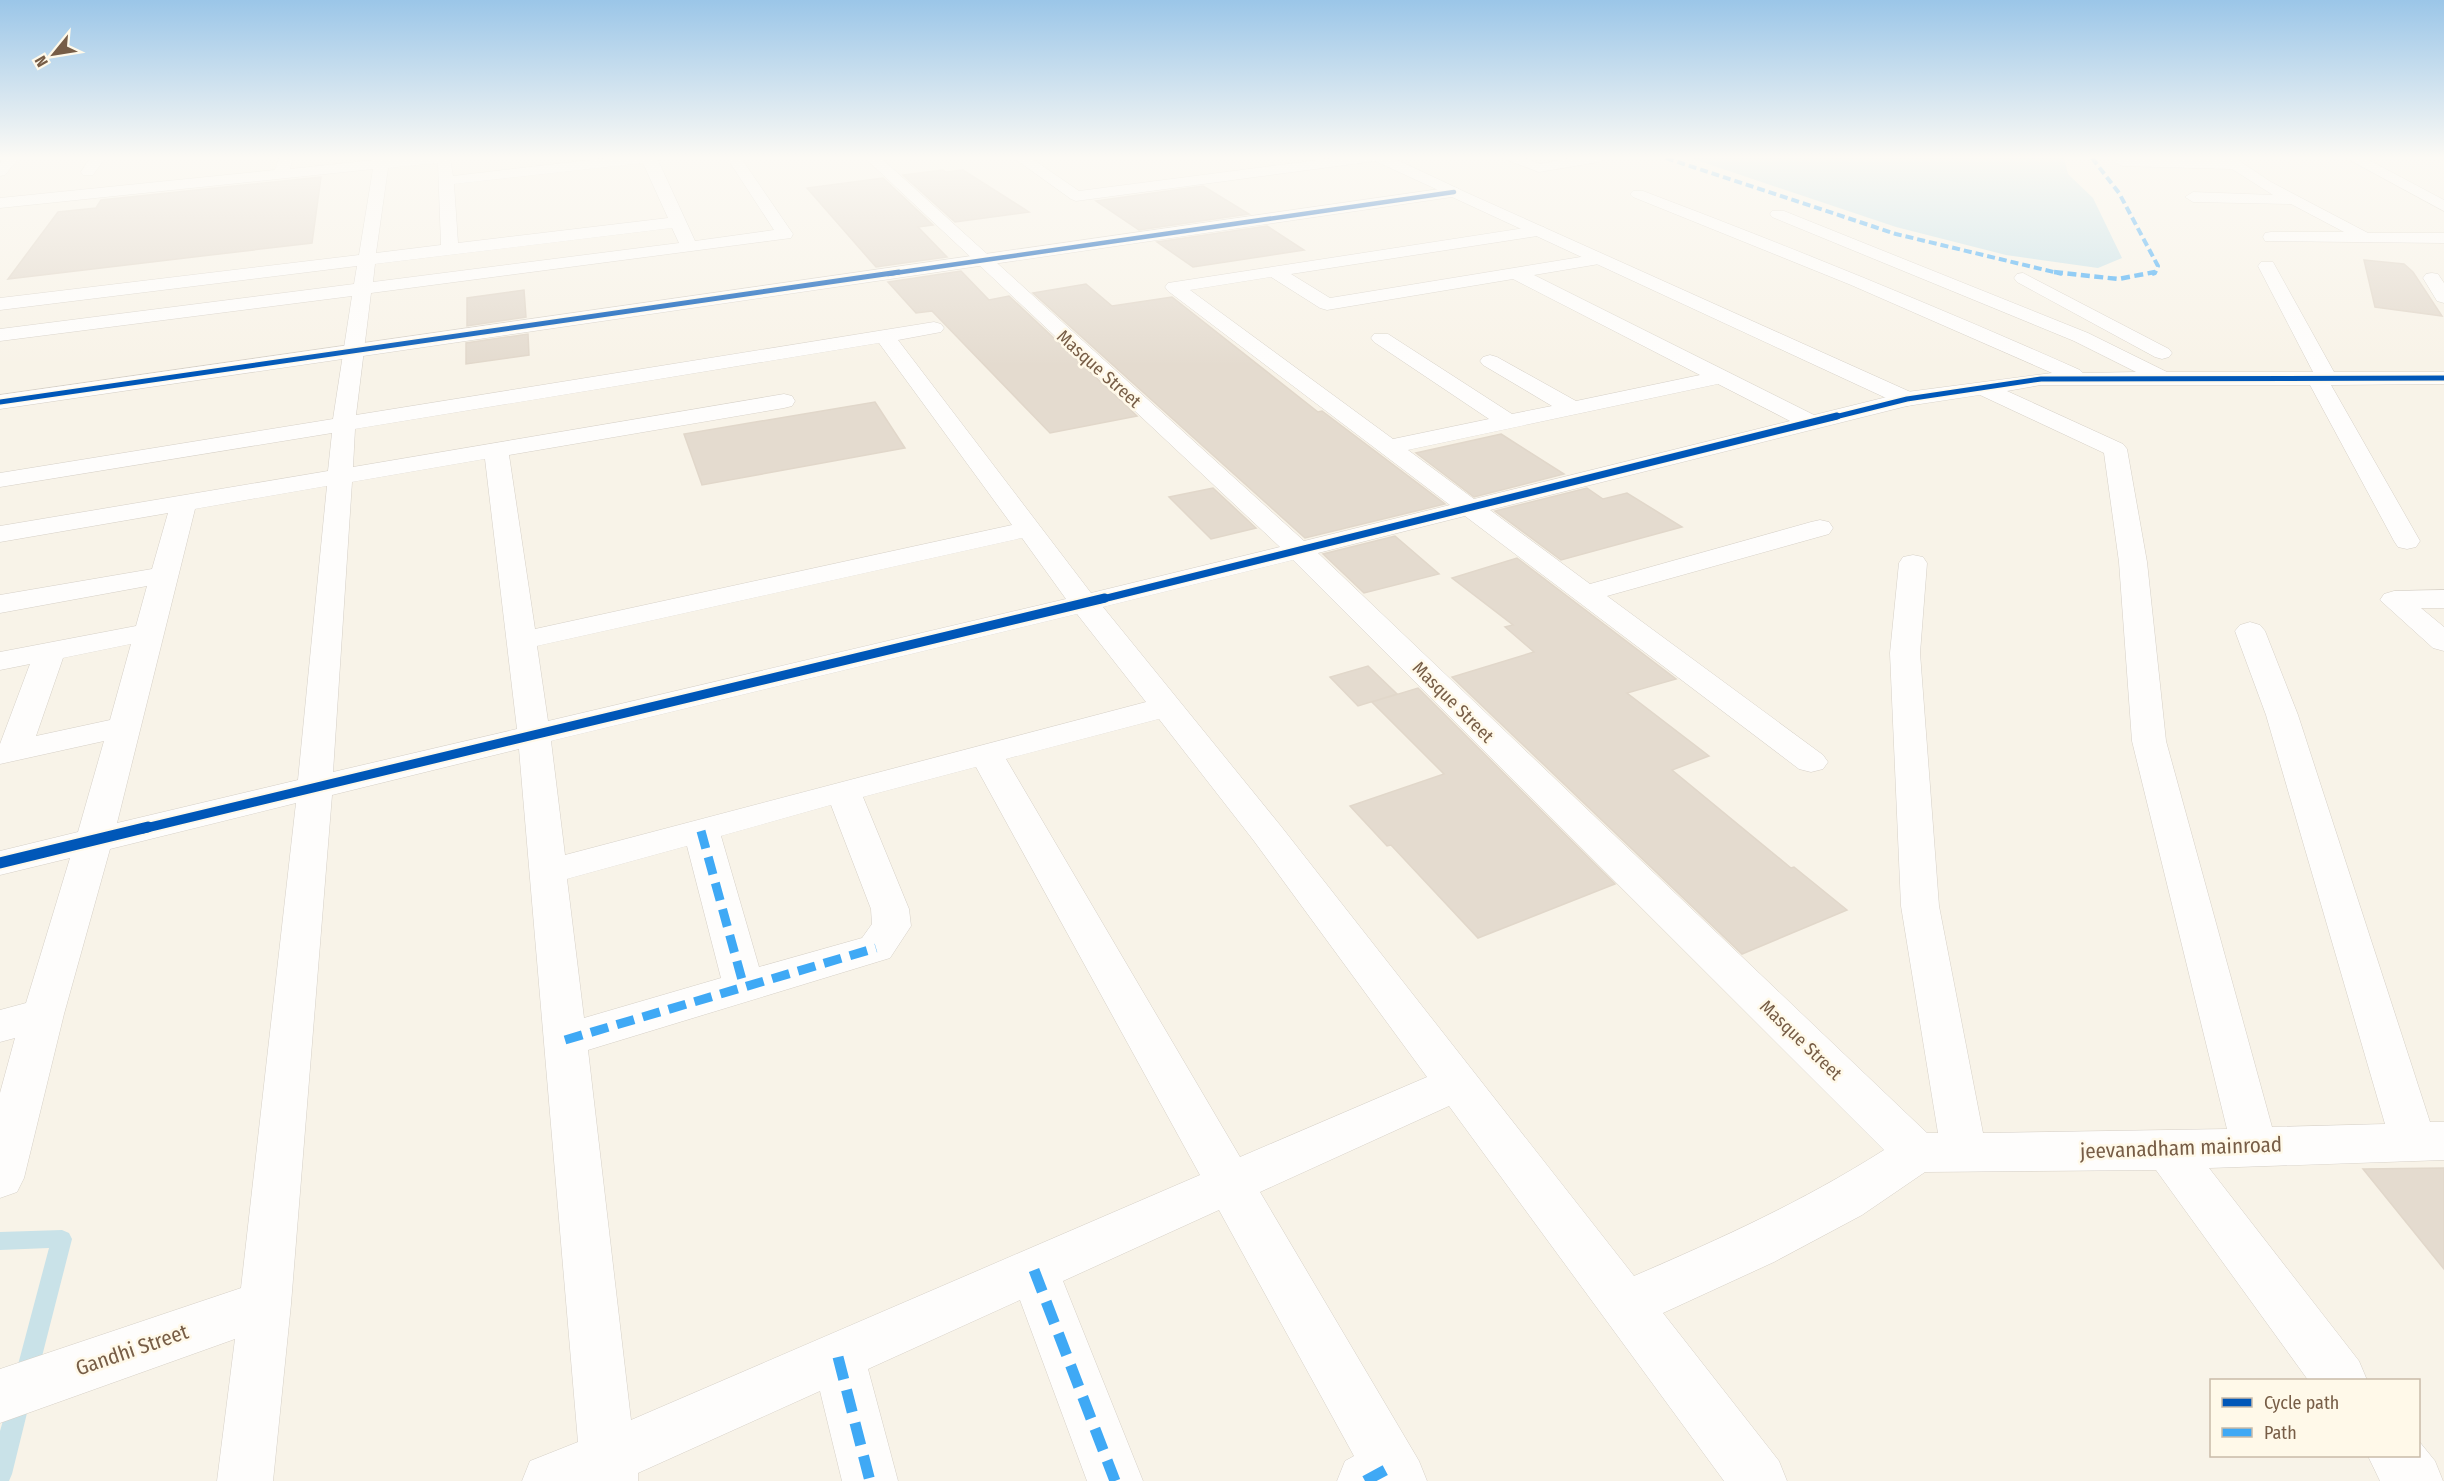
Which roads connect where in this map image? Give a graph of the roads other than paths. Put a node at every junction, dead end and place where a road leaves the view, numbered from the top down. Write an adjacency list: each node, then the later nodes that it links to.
1 (372, 227): 18 (street)
2 (448, 227): 17 (street)
3 (634, 227): 17 (street)
4 (679, 227): 16 (street)
5 (780, 227): 16 (street)
6 (945, 227): 20 (street, Masque Street)
7 (1209, 227): 20 (street)
8 (1530, 227): 12 (street)
9 (1727, 227): 41 (street)
10 (1810, 227): 37 (street)
11 (2346, 227): 14 (street)
12 (1538, 231): 19 (street); 22 (street)
13 (2271, 237): 14 (street)
14 (2365, 237): 15 (street)
15 (2444, 238)
16 (689, 247): 27 (street)
17 (450, 249): 18 (street)
18 (367, 259): 26 (street); 27 (street)
19 (1599, 259): 23 (street); 43 (street)
20 (980, 260): 33 (street); 59 (street, Masque Street)
21 (2267, 266): 39 (street)
22 (1275, 272): 23 (street); 49 (street)
23 (1516, 273): 36 (street)
24 (2023, 278): 38 (street)
25 (2432, 278): 28 (street)
26 (12, 285)
27 (362, 288): 30 (street); 33 (street)
28 (2444, 297)
29 (934, 328): 31 (street)
30 (0, 335)
31 (885, 336): 34 (street); 56 (street)
32 (1381, 338): 46 (street)
33 (352, 352): 44 (street); 48 (street)
34 (750, 360): 48 (street); 50 (street)
35 (1490, 361): 45 (street)
36 (1721, 377): 45 (street); 47 (street)
37 (2165, 378): 38 (street); 41 (street)
38 (2205, 378): 39 (street)
39 (2322, 378): 40 (street); 58 (street)
40 (2444, 378)
41 (2083, 379): 42 (street)
42 (1984, 387): 43 (street); 90 (street)
43 (1907, 399): 47 (street)
44 (0, 402)
45 (1572, 408): 46 (street)
46 (1509, 422): 49 (street)
47 (1811, 423): 54 (street)
48 (344, 425): 51 (street); 52 (street)
49 (1389, 447): 54 (street)
50 (495, 449): 51 (street); 68 (street)
51 (342, 474): 53 (street); 78 (street)
52 (0, 480)
53 (184, 501): 57 (street); 61 (street)
54 (1469, 508): 59 (street); 62 (street)
55 (1820, 528): 62 (street)
56 (1028, 529): 64 (street); 68 (street)
57 (0, 534)
58 (2407, 540)
59 (1299, 550): 64 (street); 93 (street, Masque Street)
60 (1913, 563): 92 (street)
61 (164, 575): 65 (street); 67 (street)
62 (1585, 594): 77 (street)
63 (2444, 599): 69 (street)
64 (1084, 603): 72 (street); 74 (street)
65 (0, 604)
66 (2250, 631): 89 (street)
67 (149, 632): 70 (street); 73 (street)
68 (521, 641): 74 (street)
69 (2444, 642)
70 (50, 651): 71 (street); 75 (street)
71 (0, 661)
72 (1166, 707): 76 (street); 88 (street)
73 (124, 727): 75 (street); 81 (street)
74 (534, 735): 78 (street); 83 (street)
75 (7, 752)
76 (986, 754): 79 (street); 95 (street)
77 (1811, 762)
78 (315, 788): 81 (street); 97 (street)
79 (843, 791): 80 (street); 84 (street)
80 (701, 831): 83 (street); 84 (street)
81 (94, 841): 82 (street); 85 (street)
82 (0, 863)
83 (548, 872): 87 (street)
84 (744, 987): 87 (street)
85 (44, 1014): 86 (street); 94 (street)
86 (0, 1026)
87 (565, 1040): 103 (street)
88 (1456, 1083): 95 (street); 98 (street)
89 (2428, 1141): 90 (street, jeevanadham mainroad)
90 (2254, 1146): 91 (street, jeevanadham mainroad)
91 (2168, 1150): 92 (street, jeevanadham mainroad); 100 (street)
92 (1964, 1152): 93 (street, jeevanadham mainroad)
93 (1917, 1153): 98 (street)
94 (0, 1178)
95 (1229, 1183): 96 (street); 104 (street)
96 (1034, 1270): 99 (street); 108 (street)
97 (265, 1304): 101 (street, Gandhi Street); 105 (street)
98 (1625, 1305): 109 (street)
99 (838, 1357): 103 (street); 107 (street)
100 (2339, 1379)
101 (0, 1396)
102 (2397, 1457): 110 (street)
103 (609, 1470): 106 (street)
104 (1385, 1476)
105 (245, 1481)
106 (550, 1481)
107 (870, 1481)
108 (1115, 1481)
109 (1759, 1481)
110 (2415, 1481)

